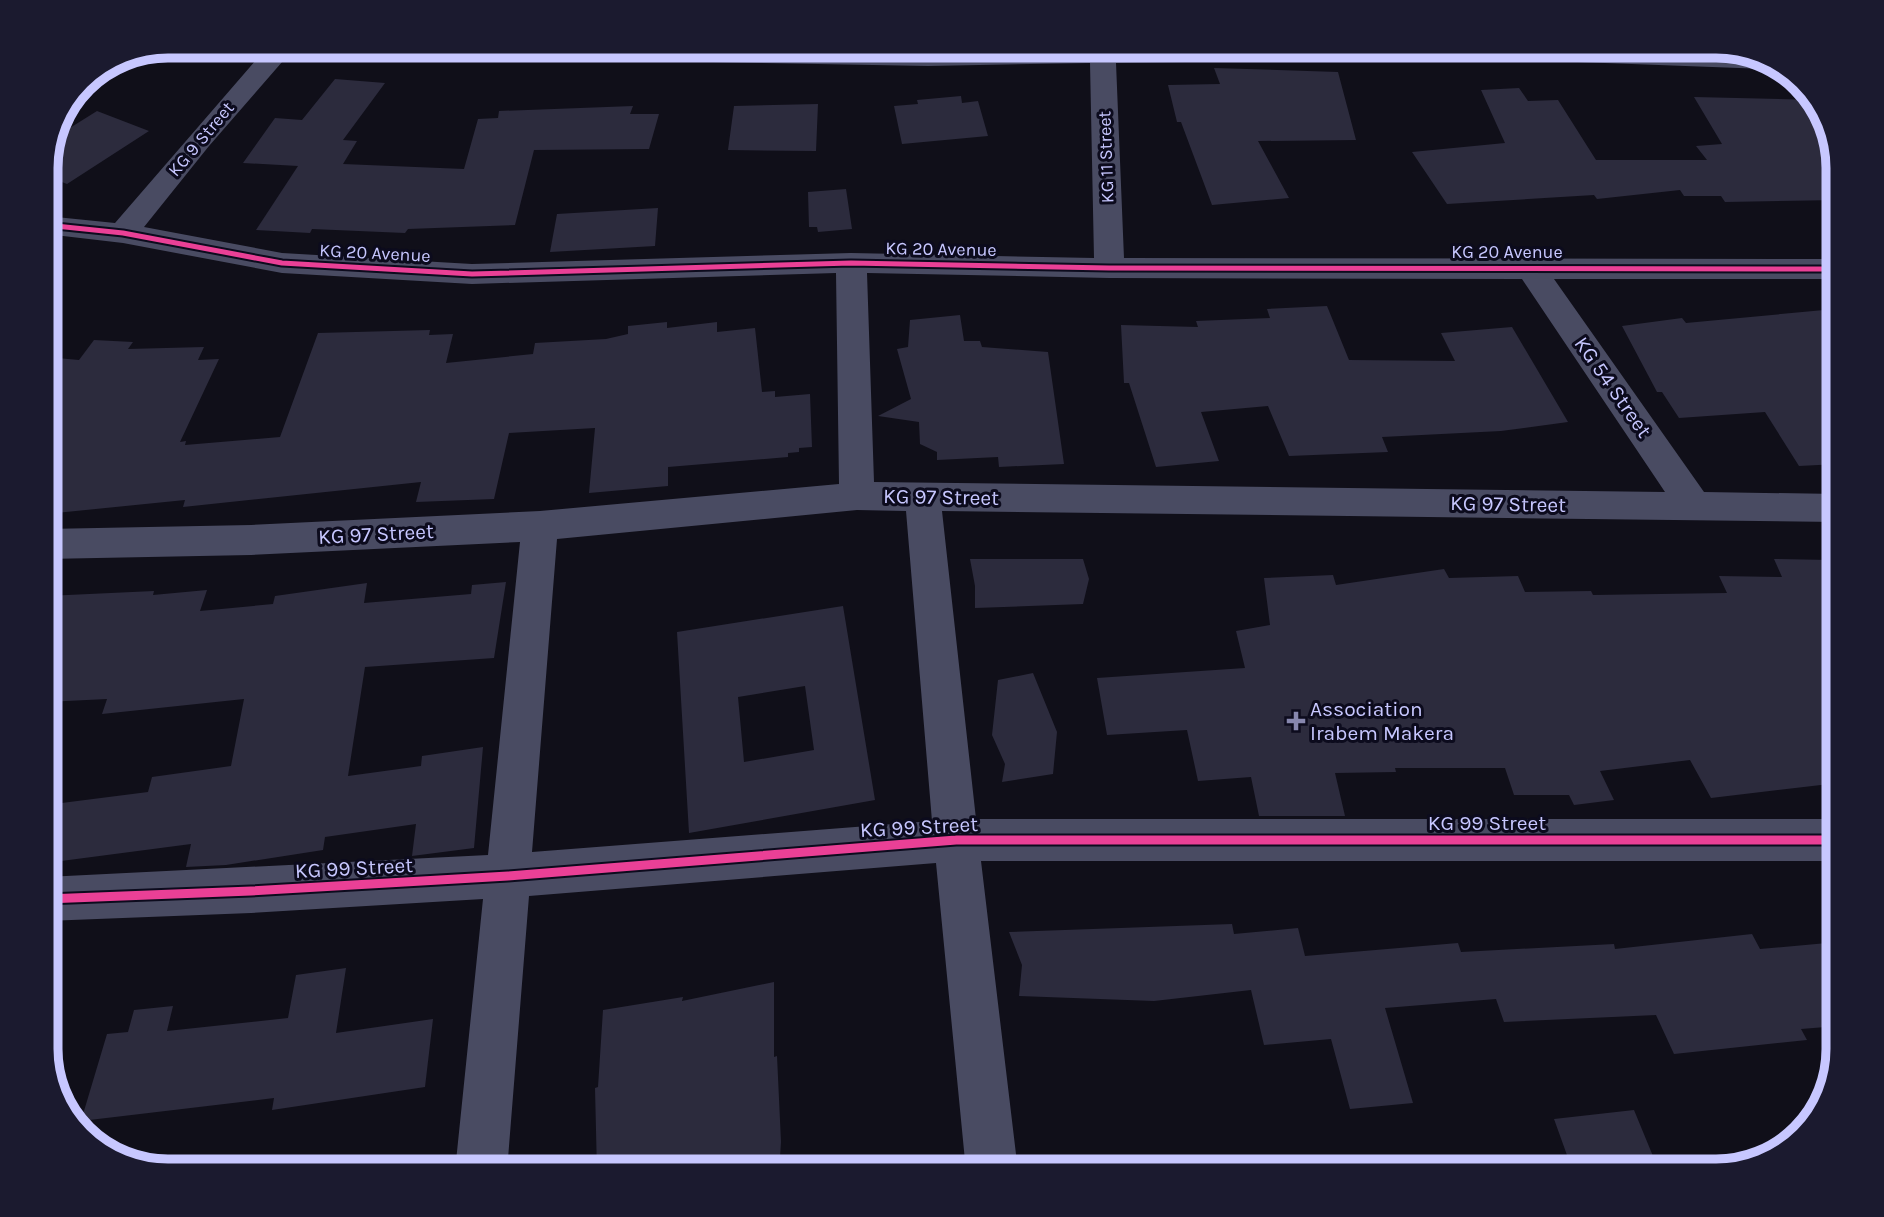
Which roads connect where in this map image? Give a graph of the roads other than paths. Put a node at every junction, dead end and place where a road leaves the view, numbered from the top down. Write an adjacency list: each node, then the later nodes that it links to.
1 (266, 58): 6 (street, KG 9 Street)
2 (1104, 58): 9 (street, KG 11 Street)
3 (1684, 58): 4 (street)
4 (1734, 60)
5 (58, 226): 6 (street, KG 20 Avenue)
6 (123, 233): 7 (street, KG 20 Avenue)
7 (852, 263): 9 (street, KG 20 Avenue); 11 (street)
8 (1530, 267): 9 (street, KG 20 Avenue); 10 (street, KG 20 Avenue); 13 (street, KG 54 Street)
9 (1109, 268)
10 (1826, 269)
11 (857, 496): 12 (street, KG 97 Street); 15 (street, KG 97 Street)
12 (923, 497): 13 (street, KG 97 Street); 17 (street)
13 (1695, 507): 14 (street, KG 97 Street)
14 (1826, 508)
15 (540, 526): 16 (street, KG 97 Street); 19 (street)
16 (58, 544)
17 (956, 840): 18 (street, KG 99 Street); 19 (street, KG 99 Street); 22 (street)
18 (1826, 840)
19 (508, 876): 20 (street, KG 99 Street); 21 (street)
20 (58, 899)
21 (482, 1159)
22 (991, 1159)

